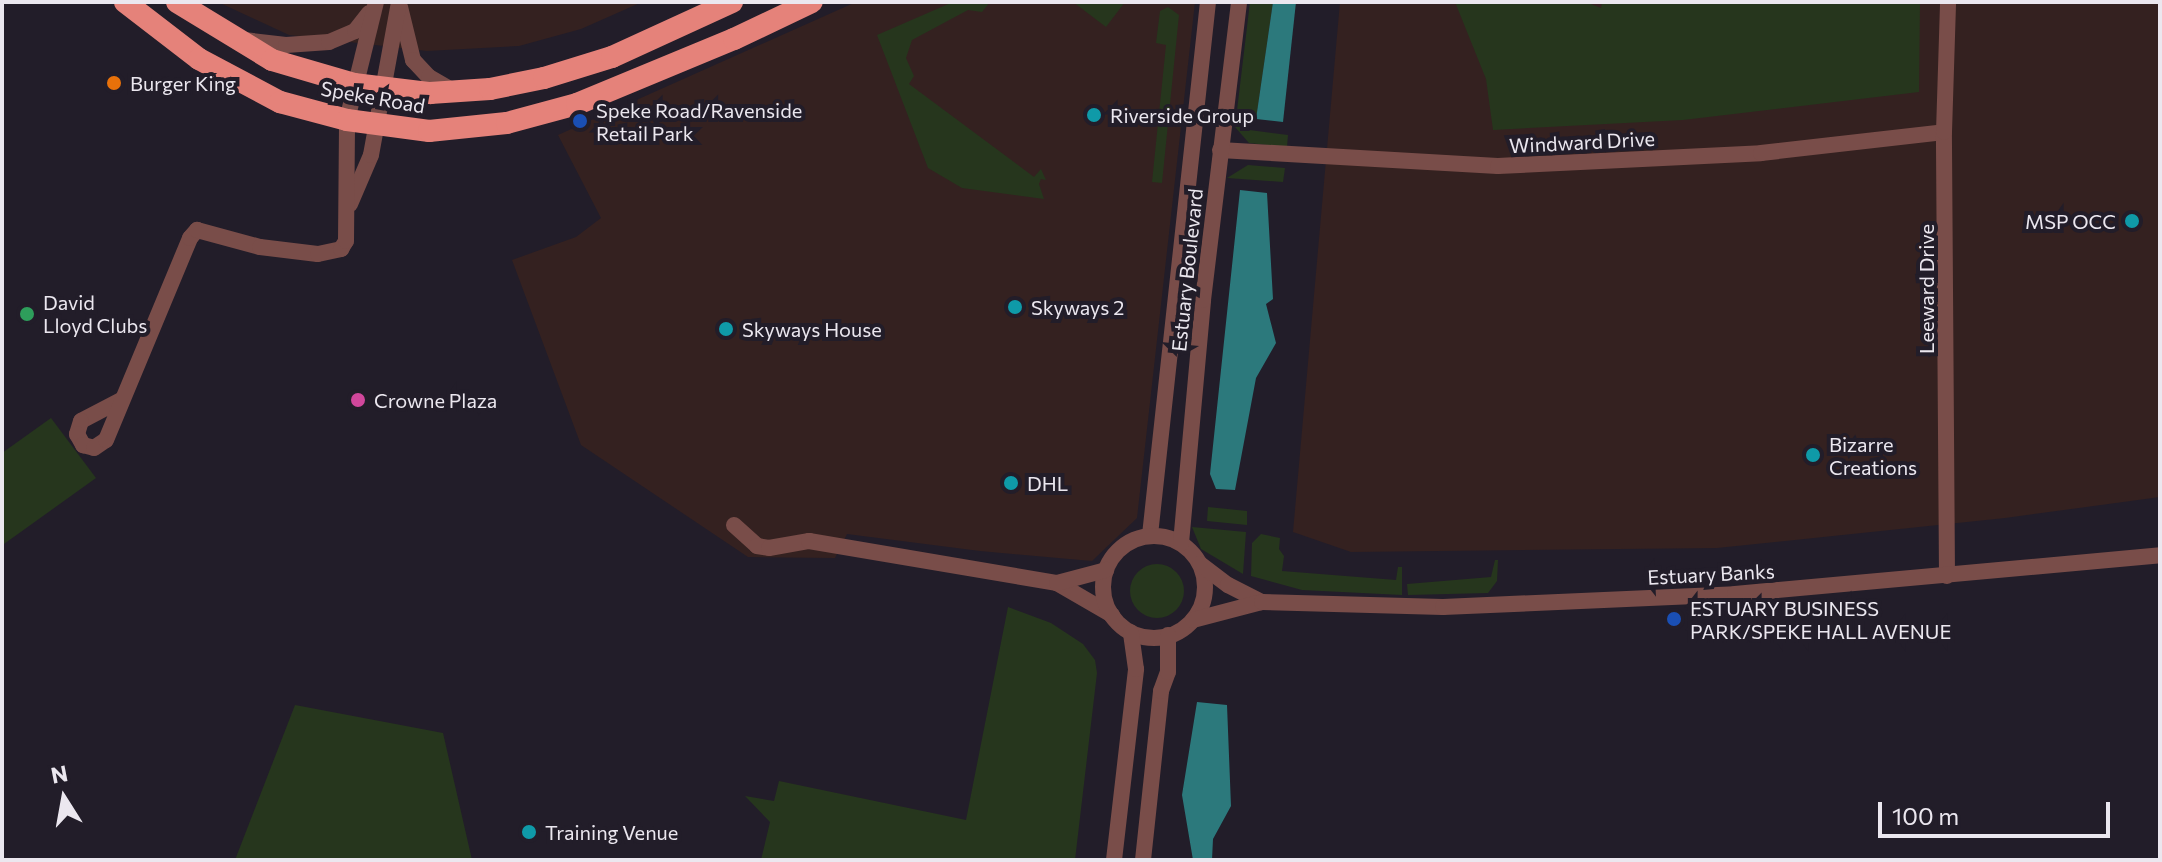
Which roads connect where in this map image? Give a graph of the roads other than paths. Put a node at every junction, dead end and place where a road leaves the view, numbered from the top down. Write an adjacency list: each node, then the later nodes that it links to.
1 (125, 2): 14 (highway, Speke Road)
2 (177, 2): 10 (highway, Speke Road)
3 (399, 2): 12 (street); 13 (street)
4 (732, 2): 13 (highway, Speke Road)
5 (812, 2): 16 (highway, Speke Road)
6 (1208, 2): 23 (street, Estuary Boulevard)
7 (1239, 2): 18 (street, Estuary Boulevard)
8 (1948, 2): 17 (street, Leeward Drive)
9 (376, 4): 10 (street); 11 (street)
10 (234, 38): 11 (highway, Speke Road)
11 (354, 84): 12 (highway, Speke Road); 14 (street)
12 (382, 89): 13 (highway, Speke Road); 15 (street)
13 (453, 91)
14 (347, 120): 15 (highway, Speke Road); 20 (street)
15 (378, 125): 16 (highway, Speke Road); 19 (street)
16 (409, 128): 19 (street)
17 (1944, 132): 18 (street, Windward Drive); 28 (street, Leeward Drive)
18 (1220, 150): 24 (street, Estuary Boulevard)
19 (371, 155): 20 (street)
20 (347, 209): 21 (street)
21 (121, 400)
22 (734, 525): 29 (street)
23 (1150, 535): 24 (street); 27 (street)
24 (1181, 543): 26 (street)
25 (2160, 555): 28 (street, Estuary Banks)
26 (1200, 564): 30 (street, Estuary Banks); 32 (street)
27 (1106, 570): 29 (street); 31 (street)
28 (1947, 576): 30 (street, Estuary Banks)
29 (1057, 583): 31 (street)
30 (1262, 602): 32 (street, Estuary Banks)
31 (1112, 615): 33 (street)
32 (1193, 620): 34 (street)
33 (1131, 632): 34 (street); 35 (street)
34 (1168, 635): 36 (street)
35 (1114, 860)
36 (1143, 860)

